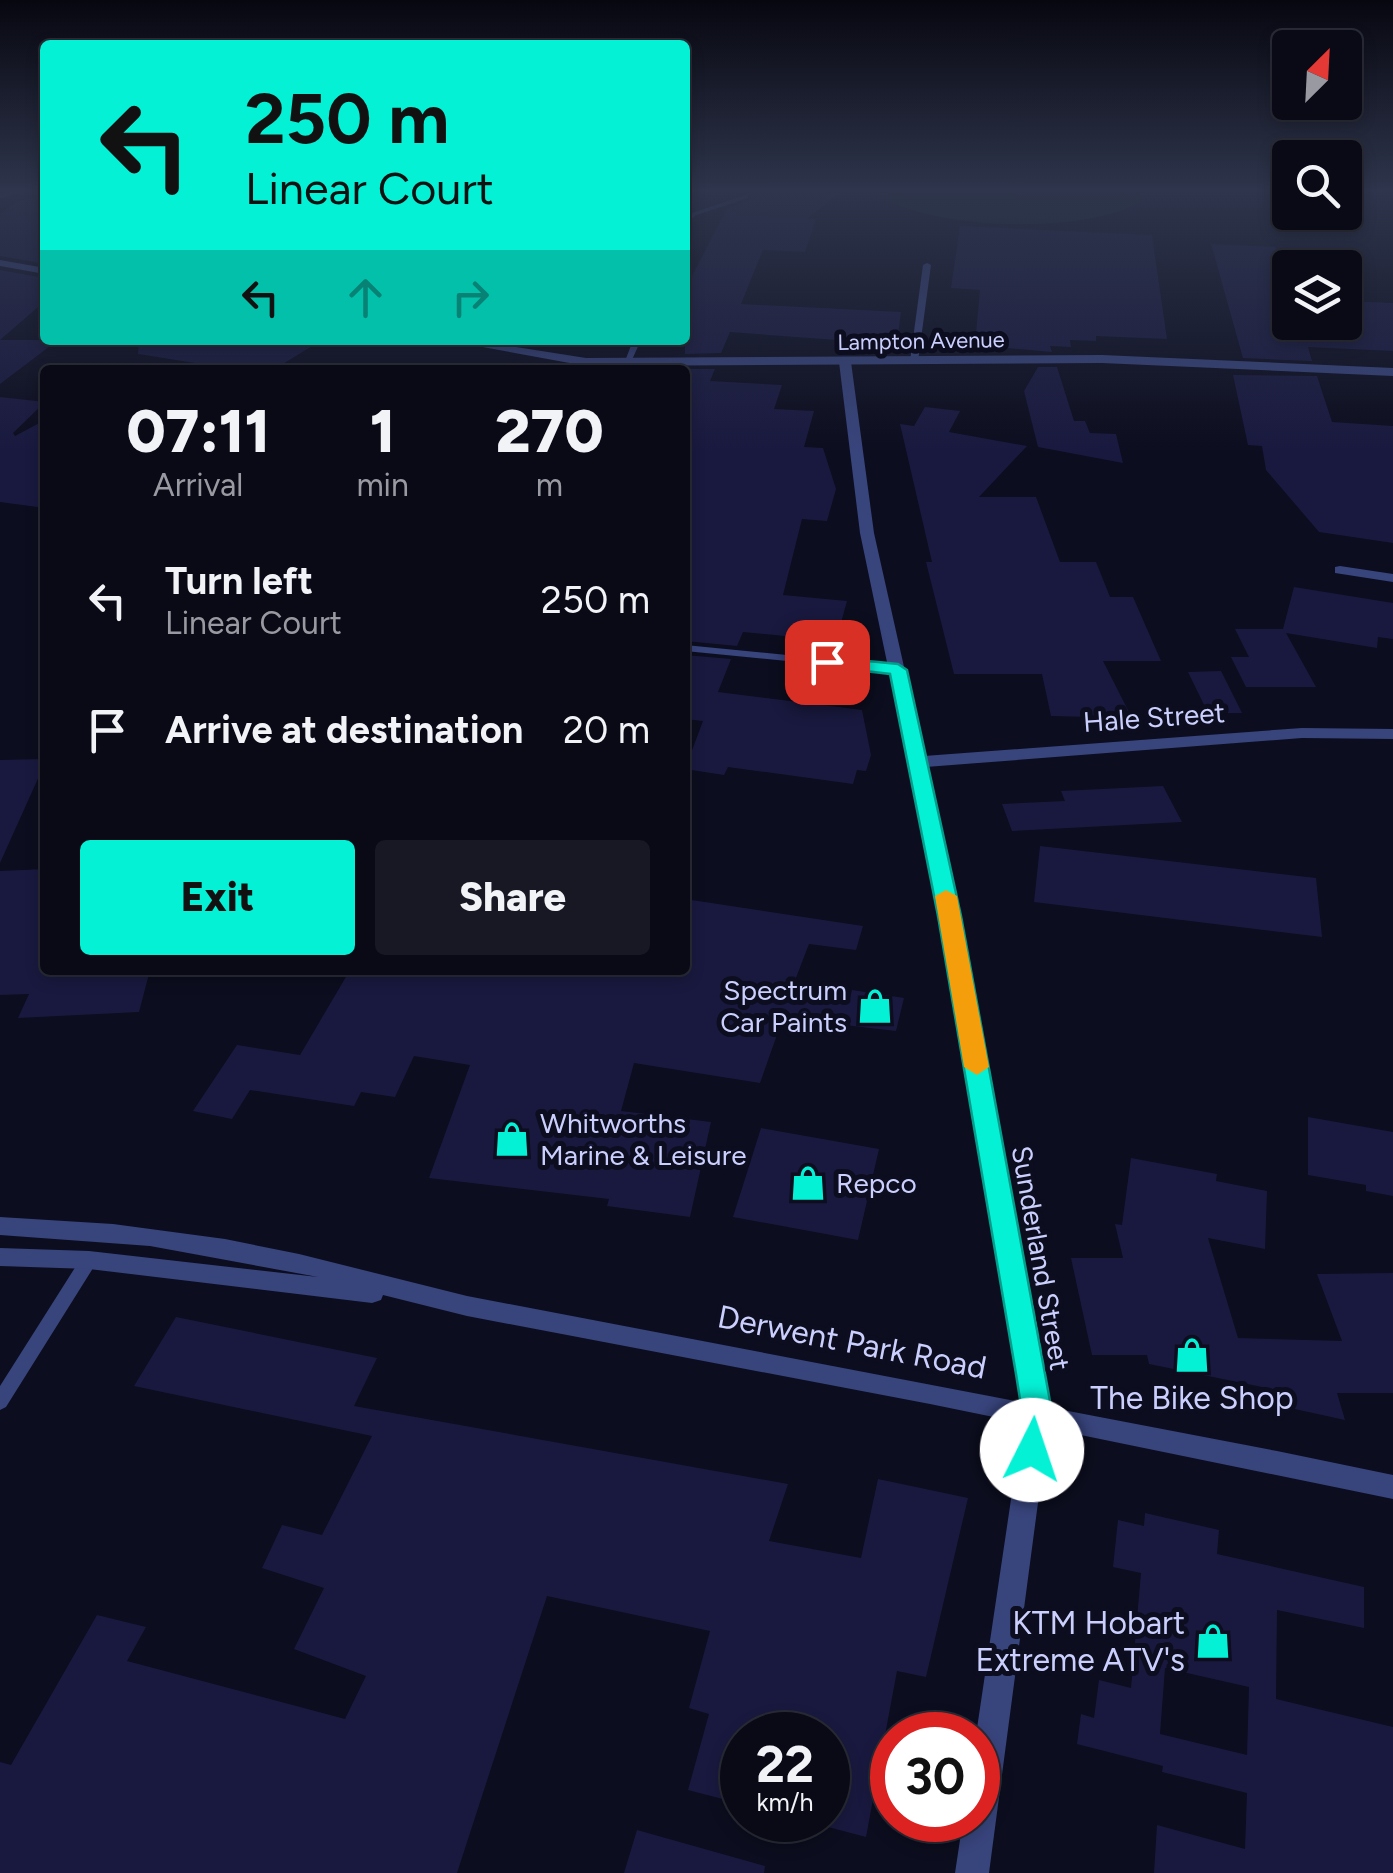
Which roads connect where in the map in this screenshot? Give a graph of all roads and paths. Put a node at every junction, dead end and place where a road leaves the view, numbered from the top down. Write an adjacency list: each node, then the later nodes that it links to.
1 (925, 278): 4 (lane)
2 (481, 345): 5 (street, Lampton Avenue)
3 (636, 345): 5 (lane)
4 (914, 361): 6 (street, Lampton Avenue); 7 (street, Lampton Avenue)
5 (627, 362): 6 (street, Lampton Avenue)
6 (845, 362): 11 (street, Sunderland Street)
7 (1393, 372)
8 (1340, 570): 9 (street)
9 (1393, 578)
10 (690, 649): 11 (lane)
11 (898, 670): 13 (street, Sunderland Street)
12 (1393, 734): 13 (street, Hale Street)
13 (919, 762): 19 (street, Sunderland Street)
14 (0, 1226): 17 (street, Derwent Park Road)
15 (0, 1256): 16 (street, Derwent Park Road)
16 (89, 1260): 17 (street, Derwent Park Road); 18 (lane)
17 (414, 1296): 19 (street, Derwent Park Road)
18 (0, 1402)
19 (1037, 1412): 20 (street, Derwent Park Road); 21 (street, Sunderland Street)
20 (1393, 1487)
21 (972, 1873)

